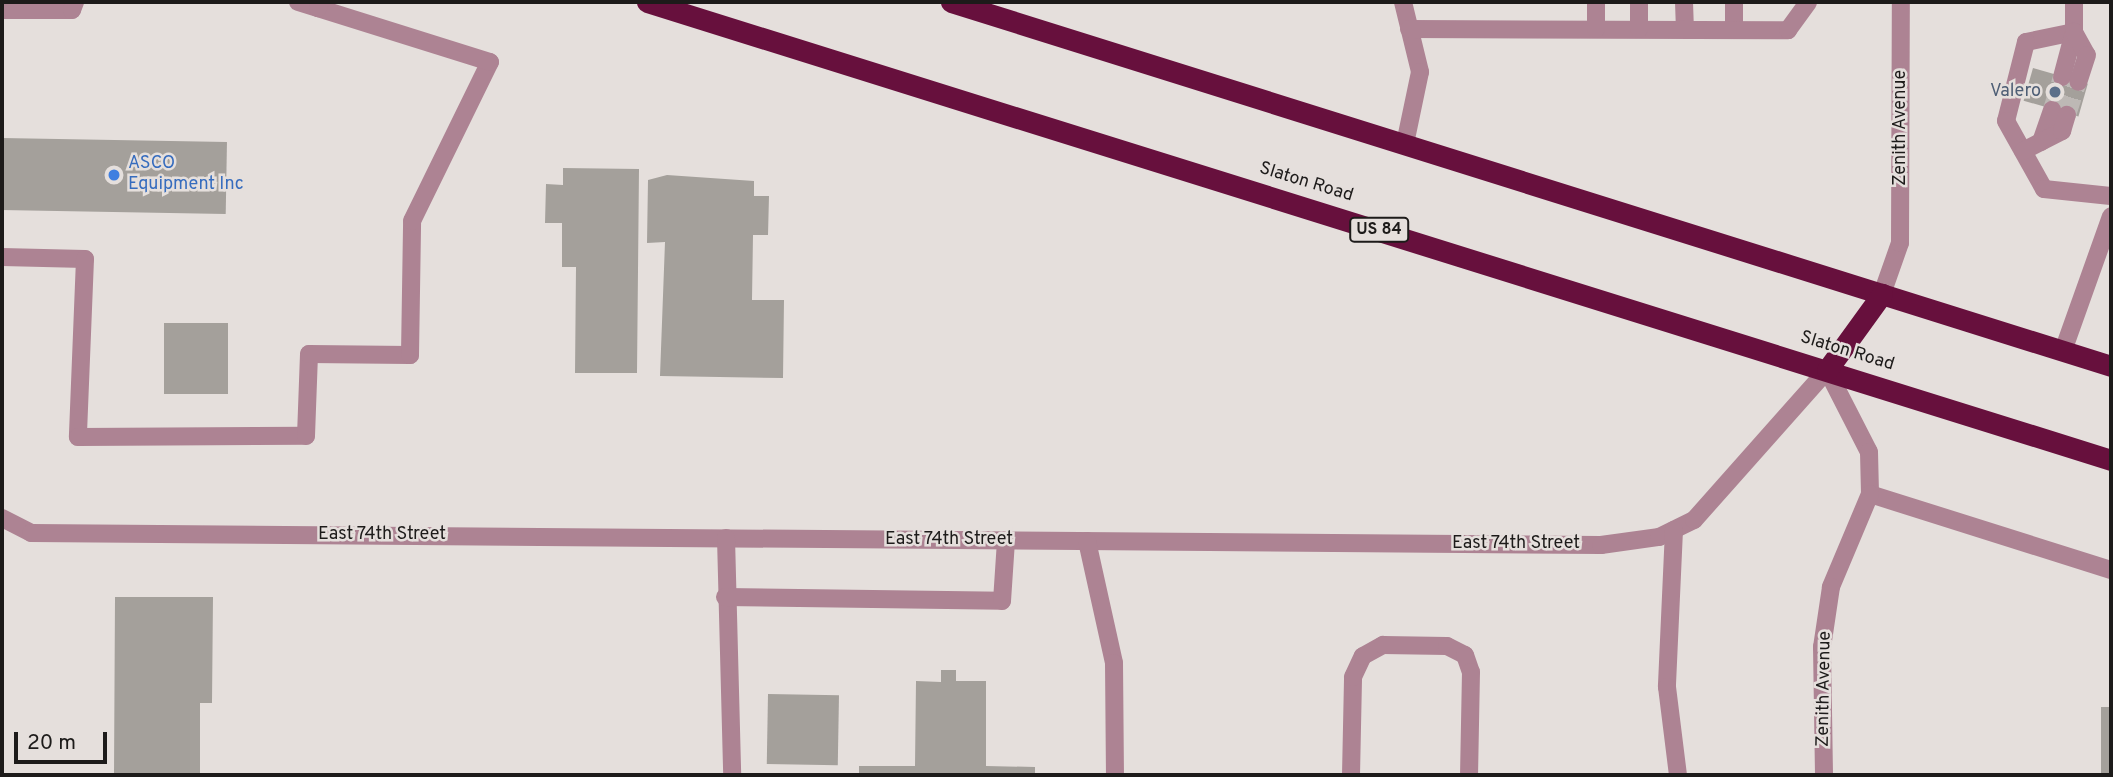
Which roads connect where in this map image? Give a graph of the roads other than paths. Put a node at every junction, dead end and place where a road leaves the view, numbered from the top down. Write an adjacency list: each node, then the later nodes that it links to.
1 (75, 2): 14 (street)
2 (298, 2): 13 (street)
3 (647, 2): 31 (highway, Slaton Road / US 84)
4 (951, 2): 23 (highway)
5 (1402, 2): 15 (street)
6 (1596, 2): 16 (street)
7 (1639, 2): 17 (street)
8 (1685, 2): 18 (street)
9 (1734, 2): 19 (street)
10 (1808, 2): 19 (street)
11 (1901, 2): 28 (street, Zenith Avenue)
12 (2074, 2): 20 (street)
13 (319, 5): 27 (street)
14 (2, 10)
15 (1409, 29): 16 (street); 23 (street)
16 (1596, 29): 17 (street)
17 (1639, 29): 18 (street)
18 (1685, 29): 19 (street)
19 (1734, 29)
20 (2074, 32): 21 (street); 24 (street)
21 (2070, 79)
22 (2060, 112): 24 (street)
23 (1405, 144): 28 (highway)
24 (2023, 151): 25 (street)
25 (2111, 196)
26 (2111, 216): 29 (street)
27 (2, 257)
28 (1882, 294): 29 (highway); 31 (highway)
29 (2063, 351): 30 (highway)
30 (2111, 366)
31 (1827, 370): 32 (highway, Slaton Road / US 84); 33 (street, Zenith Avenue); 35 (street, East 74th Street)
32 (2111, 460)
33 (1870, 494): 39 (street); 46 (street, Zenith Avenue)
34 (2, 518): 36 (street, East 74th Street)
35 (1674, 530): 38 (street, East 74th Street); 45 (street)
36 (726, 538): 37 (street, East 74th Street); 40 (street)
37 (1006, 540): 38 (street, East 74th Street); 40 (street)
38 (1087, 541): 42 (street)
39 (2111, 569)
40 (725, 597): 41 (street)
41 (732, 775)
42 (1115, 775)
43 (1351, 775): 44 (street)
44 (1469, 775)
45 (1678, 775)
46 (1824, 775)

